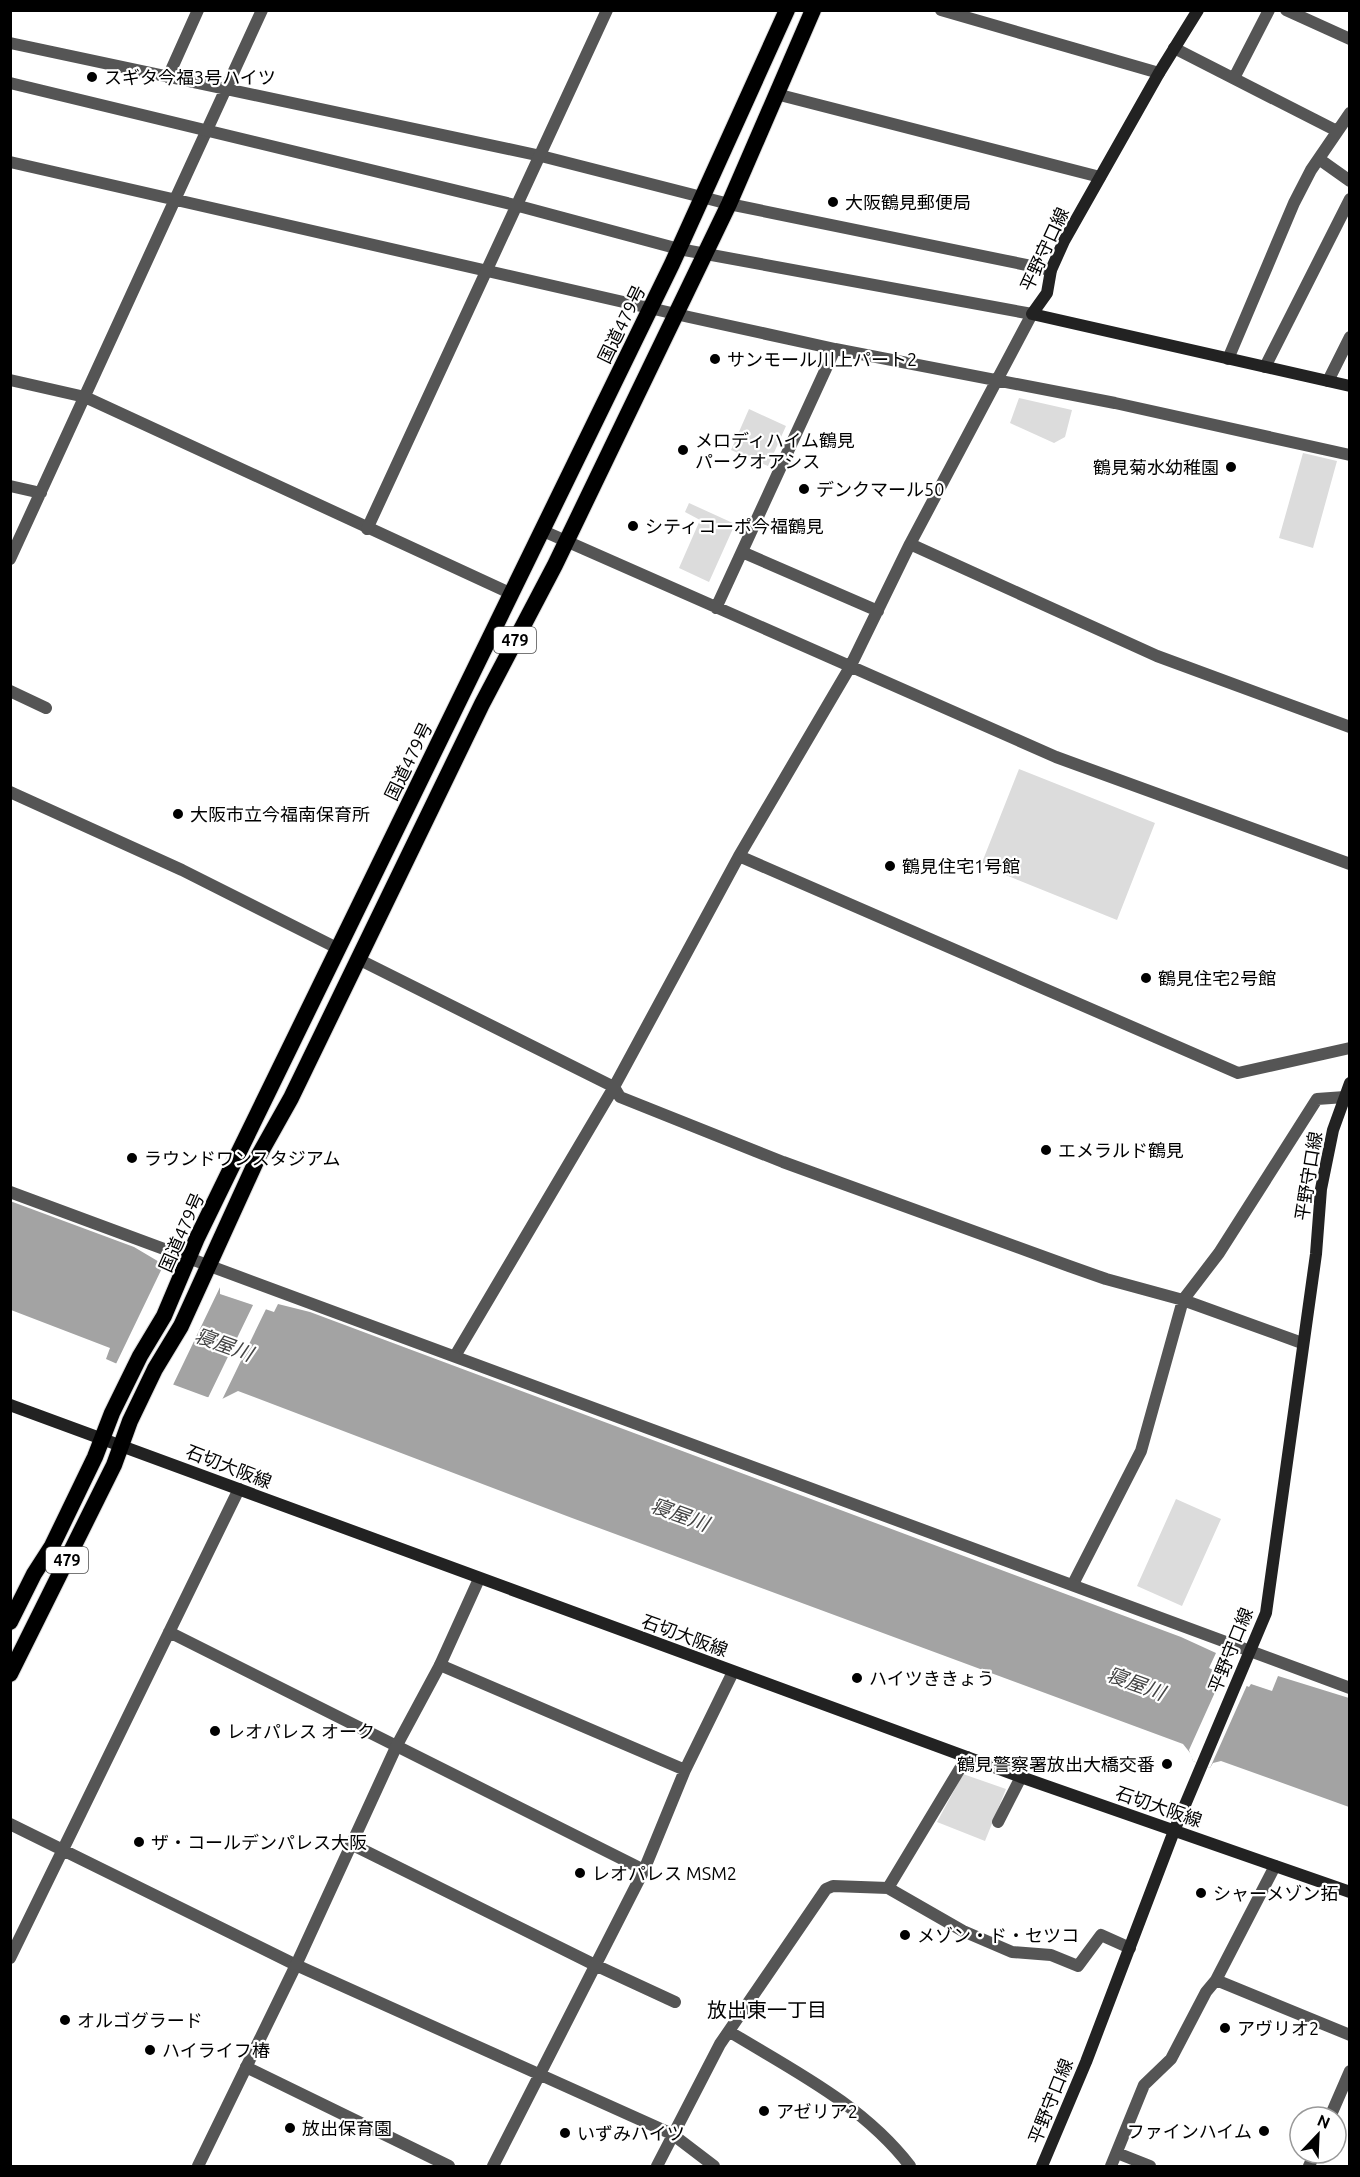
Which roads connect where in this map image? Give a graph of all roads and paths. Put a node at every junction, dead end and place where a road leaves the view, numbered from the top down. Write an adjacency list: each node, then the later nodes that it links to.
1 (198, 10): 14 (street)
2 (262, 10): 17 (street)
3 (607, 10): 22 (street)
4 (787, 10): 27 (highway, 国道479号 / 479)
5 (813, 10): 18 (highway, 国道479号 / 479)
6 (941, 10): 13 (street)
7 (1198, 10): 12 (main road, 平野守口線)
8 (1269, 10): 15 (street)
9 (1286, 10): 10 (street)
10 (1350, 39)
11 (10, 43): 14 (street)
12 (1174, 48): 13 (main road, 平野守口線); 15 (street)
13 (1159, 73): 25 (main road, 平野守口線)
14 (168, 77): 17 (street)
15 (1234, 78): 21 (street)
16 (10, 83): 20 (street)
17 (226, 89): 20 (street); 22 (street)
18 (776, 94): 25 (street); 30 (highway, 国道479号 / 479)
19 (1350, 114): 21 (street)
20 (207, 130): 29 (street); 31 (street)
21 (1338, 131): 23 (street)
22 (541, 156): 27 (street); 31 (street)
23 (1319, 159): 26 (street); 42 (street)
24 (10, 162): 29 (street)
25 (1100, 177): 35 (main road, 平野守口線)
26 (1350, 181)
27 (703, 197): 30 (street); 33 (highway, 国道479号 / 479)
28 (1350, 199): 32 (street)
29 (175, 200): 36 (street); 48 (street)
30 (729, 204): 34 (highway, 国道479号 / 479); 35 (street)
31 (515, 205): 33 (street); 36 (street)
32 (1344, 221): 43 (street)
33 (679, 249): 34 (street); 37 (highway, 国道479号 / 479)
34 (705, 252): 38 (highway, 国道479号 / 479); 39 (street)
35 (1051, 270): 39 (main road, 平野守口線)
36 (487, 272): 37 (street); 52 (street)
37 (651, 308): 38 (street); 53 (highway, 国道479号 / 479)
38 (676, 314): 41 (street); 54 (highway, 国道479号 / 479)
39 (1032, 314): 42 (main road, 平野守口線); 45 (street)
40 (1350, 337): 46 (street)
41 (835, 349): 45 (street); 56 (street)
42 (1228, 359): 43 (main road, 平野守口線)
43 (1265, 367): 46 (main road, 平野守口線)
44 (10, 380): 48 (street)
45 (997, 380): 49 (street); 55 (street)
46 (1328, 381): 47 (main road, 平野守口線)
47 (1350, 386)
48 (85, 397): 51 (street); 52 (street)
49 (1350, 455)
50 (10, 486): 51 (street)
51 (41, 493): 57 (street)
52 (367, 529): 58 (street)
53 (541, 530): 54 (street); 58 (highway, 国道479号 / 479)
54 (566, 541): 59 (street); 69 (highway, 国道479号 / 479)
55 (910, 544): 60 (street); 64 (street)
56 (742, 552): 59 (street); 60 (street)
57 (10, 559)
58 (510, 593): 68 (highway, 国道479号 / 479)
59 (716, 608): 61 (street)
60 (878, 611): 61 (street)
61 (850, 667): 66 (street); 67 (street)
62 (10, 691): 63 (street)
63 (46, 708)
64 (1350, 727)
65 (10, 792): 68 (street)
66 (739, 856): 70 (street); 72 (street)
67 (1350, 864)
68 (339, 949): 75 (highway, 国道479号 / 479)
69 (358, 959): 72 (street); 76 (highway, 国道479号 / 479)
70 (1350, 1048)
71 (1350, 1083): 73 (main road, 平野守口線)
72 (614, 1087): 77 (street); 79 (street)
73 (1345, 1097): 77 (street); 78 (main road, 平野守口線)
74 (10, 1192): 75 (street)
75 (188, 1264): 76 (street); 81 (highway, 国道479号 / 479)
76 (207, 1271): 79 (street); 82 (highway, 国道479号 / 479)
77 (1183, 1300): 78 (street); 85 (street)
78 (1302, 1343): 88 (main road, 平野守口線)
79 (455, 1356): 85 (street)
80 (10, 1405): 81 (main road, 石切大阪線)
81 (102, 1438): 82 (main road, 石切大阪線); 86 (highway, 国道479号 / 479)
82 (122, 1446): 83 (main road, 石切大阪線); 91 (highway, 479)
83 (239, 1489): 84 (main road, 石切大阪線); 87 (street)
84 (479, 1579): 89 (street); 90 (main road, 石切大阪線)
85 (1073, 1584): 88 (street)
86 (10, 1622)
87 (169, 1632): 93 (street); 101 (street)
88 (1251, 1652): 92 (street); 99 (main road, 平野守口線)
89 (440, 1665): 93 (street); 95 (street)
90 (733, 1672): 94 (main road, 石切大阪線); 95 (street)
91 (10, 1674)
92 (1350, 1688)
93 (397, 1745): 100 (street); 103 (street)
94 (967, 1757): 96 (main road, 石切大阪線); 104 (street)
95 (685, 1770): 103 (street)
96 (1021, 1777): 97 (street); 99 (main road, 石切大阪線)
97 (998, 1822)
98 (10, 1824): 101 (street)
99 (1174, 1831): 102 (main road, 石切大阪線); 106 (main road, 平野守口線)
100 (351, 1844): 108 (street); 109 (street)
101 (63, 1850): 107 (street); 108 (street)
102 (1275, 1866): 105 (main road, 石切大阪線); 110 (street)
103 (644, 1870): 109 (street)
104 (888, 1887): 106 (street); 112 (street)
105 (1350, 1892)
106 (1130, 1948): 126 (main road, 平野守口線)
107 (10, 1958)
108 (296, 1965): 114 (street); 116 (street)
109 (595, 1965): 111 (street); 116 (street)
110 (1216, 1980): 113 (street); 119 (street)
111 (675, 2002)
112 (730, 2032): 118 (street); 125 (street)
113 (1350, 2035)
114 (246, 2067): 120 (street); 121 (street)
115 (1350, 2071): 117 (street)
116 (538, 2074): 118 (street); 122 (street)
117 (1335, 2105)
118 (672, 2134): 123 (street); 124 (street)
119 (1117, 2153): 127 (street); 128 (street)
120 (201, 2166)
121 (449, 2166)
122 (493, 2166)
123 (657, 2166)
124 (714, 2166)
125 (910, 2166)
126 (1042, 2166)
127 (1111, 2166)
128 (1150, 2166)

